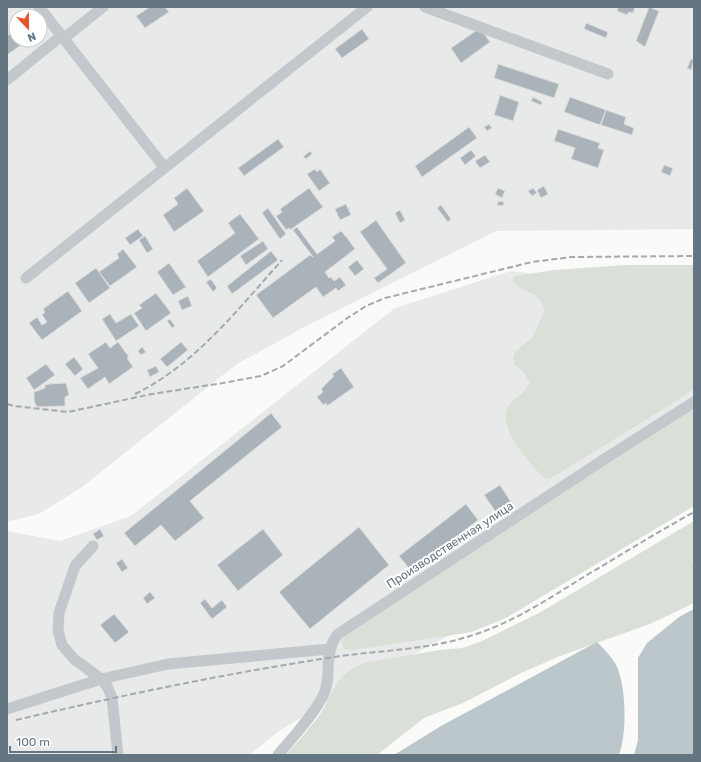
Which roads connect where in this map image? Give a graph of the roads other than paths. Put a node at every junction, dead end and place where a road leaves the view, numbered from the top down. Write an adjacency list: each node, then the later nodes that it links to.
1 (39, 7): 5 (street)
2 (103, 7): 5 (street)
3 (367, 7): 8 (street)
4 (425, 7): 6 (street)
5 (62, 37): 7 (street); 8 (street)
6 (608, 74)
7 (7, 80)
8 (164, 167): 9 (street)
9 (26, 278)
10 (694, 402): 12 (street, Производственная улица)
11 (93, 546): 13 (street)
12 (330, 649): 13 (street); 16 (street, Производственная улица)
13 (101, 679): 14 (street); 15 (street)
14 (7, 709)
15 (118, 755)
16 (278, 755)

